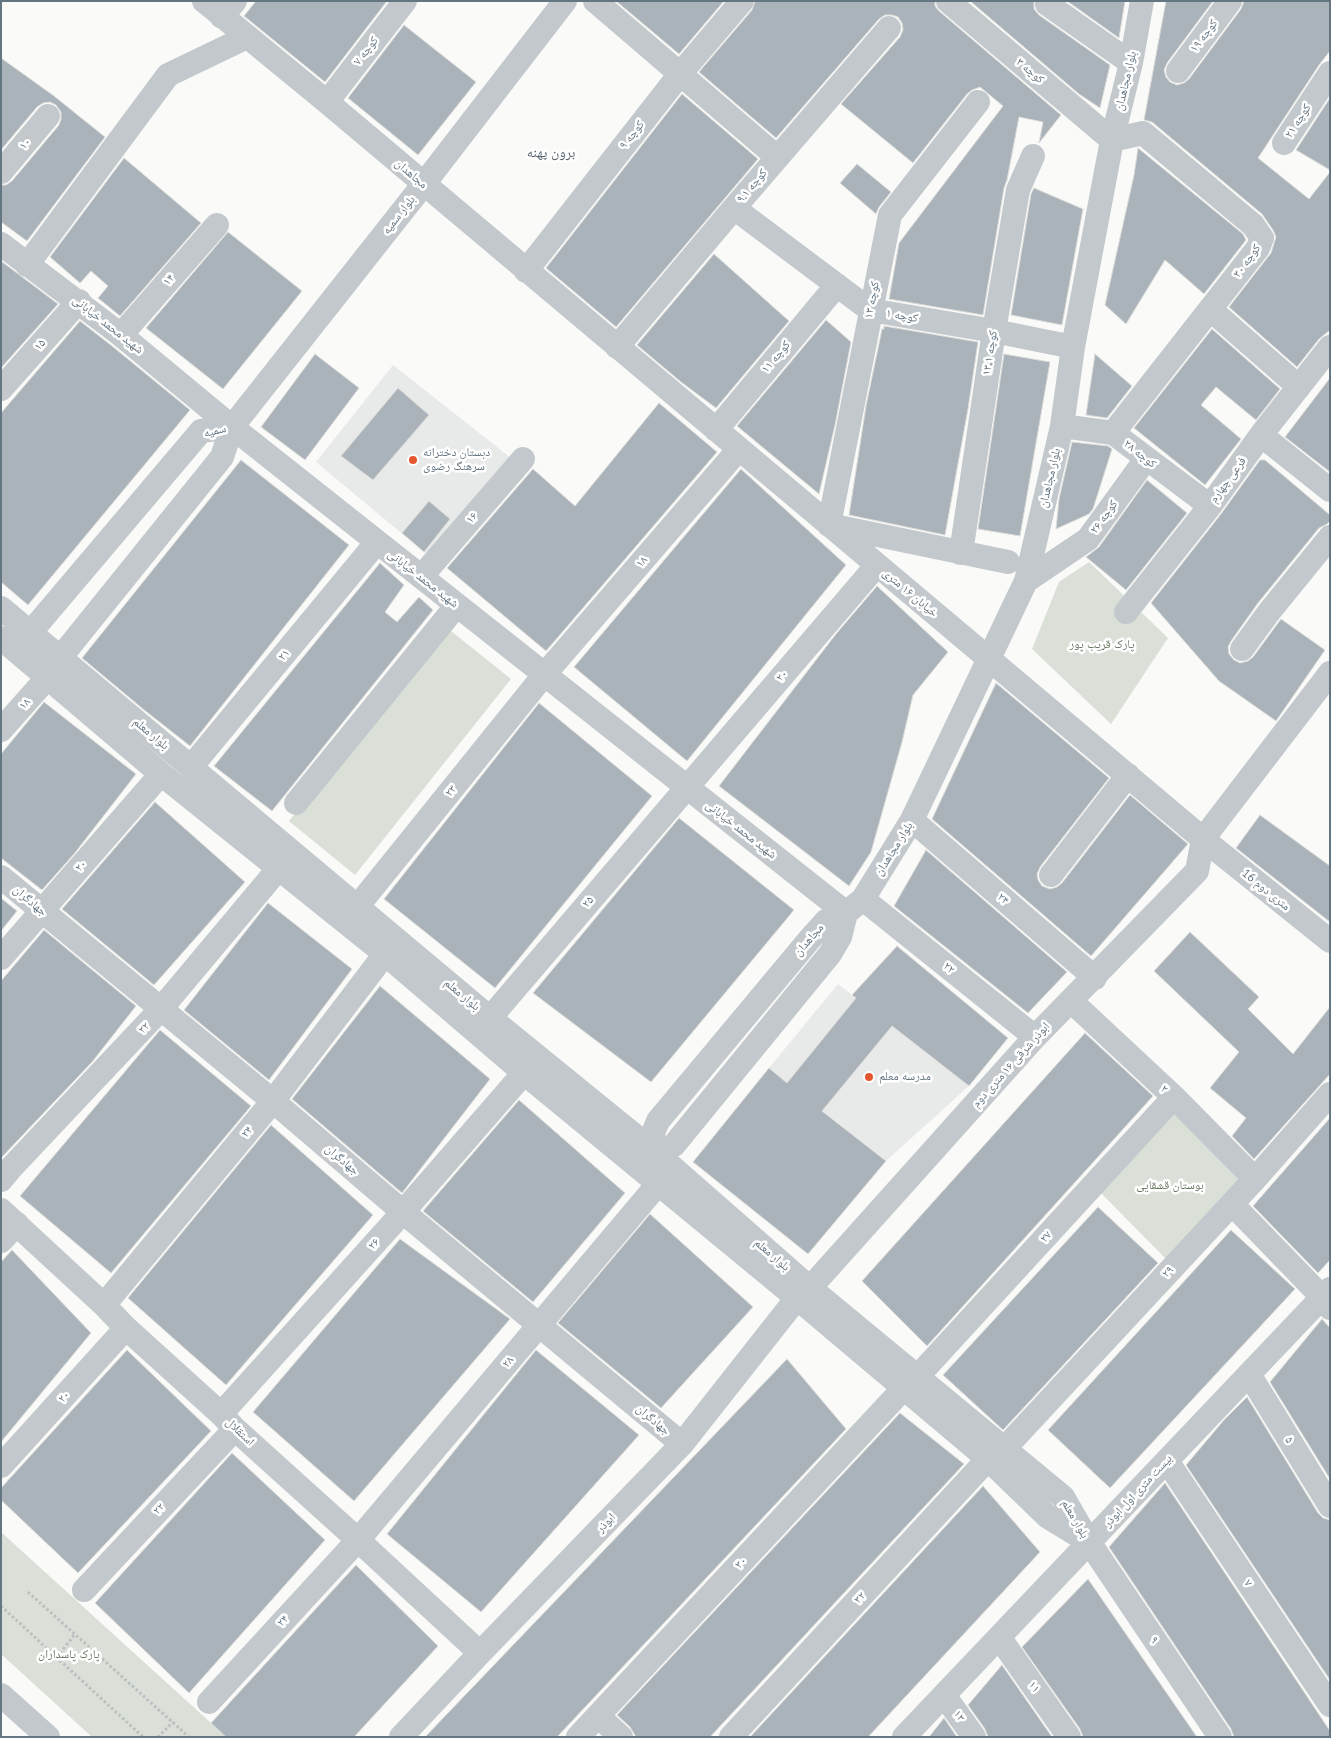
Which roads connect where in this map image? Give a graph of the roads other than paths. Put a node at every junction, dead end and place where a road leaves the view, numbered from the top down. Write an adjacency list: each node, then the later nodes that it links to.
1 (204, 1): 10 (street, مجاهدان)
2 (405, 1): 17 (street, کوچه ۷)
3 (565, 1): 25 (street, بلوار سمیه)
4 (594, 1): 16 (street)
5 (742, 1): 16 (street, کوچه ۹)
6 (948, 1): 20 (street, کوچه ۳)
7 (1049, 1): 13 (street)
8 (1142, 1): 13 (street, بلوار مجاهدان)
9 (1230, 1): 14 (street, کوچه ۱۹)
10 (229, 9): 12 (street, مجاهدان)
11 (889, 28): 23 (street, کوچه ۹.۱)
12 (247, 37): 17 (street, مجاهدان); 29 (street)
13 (1132, 64): 20 (street, بلوار مجاهدان)
14 (1178, 71)
15 (1330, 73): 21 (street, کوچه ۲۱)
16 (680, 74): 23 (street); 30 (street, کوچه ۹)
17 (327, 102): 25 (street, مجاهدان)
18 (978, 102): 34 (street, کوچه ۱۳)
19 (48, 116): 24 (street, ۱۰)
20 (1112, 140): 33 (street, کوچه ۳۰); 38 (street, بلوار مجاهدان)
21 (1284, 144)
22 (1033, 156): 35 (street, کوچه ۱۳.۱)
23 (777, 157): 26 (street, کوچه ۹.۱)
24 (1, 172)
25 (424, 184): 30 (street, مجاهدان); 43 (street, بلوار سمیه)
26 (734, 208): 31 (street, کوچه ۱); 37 (street, کوچه ۹.۱)
27 (217, 225): 36 (street, ۱۴)
28 (1, 244): 29 (street, شهید محمد خیابانی)
29 (27, 264): 32 (street, شهید محمد خیابانی)
30 (526, 271): 37 (street, مجاهدان)
31 (837, 285): 34 (street, کوچه ۱); 44 (street, کوچه ۱۱)
32 (79, 301): 36 (street, شهید محمد خیابانی); 41 (street, ۱۵)
33 (1210, 309): 40 (street); 45 (street, کوچه ۳۰)
34 (870, 310): 35 (street, کوچه ۱); 52 (street, کوچه ۱۳)
35 (994, 331): 38 (street, کوچه ۱); 55 (street, کوچه ۱۳.۱)
36 (121, 335): 43 (street, شهید محمد خیابانی)
37 (617, 347): 44 (street, خیابان ۱۶ متری)
38 (1072, 347): 42 (street, بلوار مجاهدان)
39 (1330, 347): 40 (street, فرعی چهارم)
40 (1299, 387): 46 (street, فرعی چهارم)
41 (1, 389)
42 (1062, 426): 45 (street, کوچه ۲۸); 59 (street, بلوار مجاهدان)
43 (232, 427): 54 (street, شهید محمد خیابانی); 63 (street, سمیه); 66 (street, سمیه)
44 (716, 430): 47 (street, خیابان ۱۶ متری)
45 (1113, 433): 49 (street, کوچه ۲۸)
46 (1261, 435): 50 (street); 51 (street, فرعی چهارم)
47 (739, 449): 52 (street, خیابان ۱۶ متری); 68 (street, ۱۸)
48 (523, 459): 58 (street, ۱۶)
49 (1146, 459): 51 (street, کوچه ۲۸); 59 (street, کوچه ۲۶)
50 (1330, 490)
51 (1210, 506): 62 (street, فرعی چهارم)
52 (829, 525): 55 (street); 57 (street, خیابان ۱۶ متری)
53 (1330, 537): 64 (street)
54 (377, 542): 58 (street, شهید محمد خیابانی); 70 (street, ۲۱)
55 (961, 553): 56 (street)
56 (1008, 562)
57 (877, 565): 65 (street, خیابان ۱۶ متری); 73 (street, ۲۰)
58 (421, 577): 60 (street, شهید محمد خیابانی)
59 (1026, 581): 65 (street, بلوار مجاهدان)
60 (457, 605): 68 (street, شهید محمد خیابانی); 74 (street)
61 (1, 608): 63 (street, بلوار معلم)
62 (1126, 612)
63 (16, 641): 66 (street, بلوار معلم)
64 (1242, 648)
65 (988, 659): 72 (street, خیابان ۱۶ متری); 75 (street, بلوار مجاهدان)
66 (54, 667): 69 (street, ۱۸); 70 (street, بلوار معلم); 71 (street, بلوار معلم)
67 (1330, 673): 76 (street)
68 (544, 675): 73 (street, شهید محمد خیابانی); 82 (street, ۲۳)
69 (1, 730)
70 (191, 768): 80 (street, بلوار معلم)
71 (161, 774): 77 (street, بلوار معلم); 83 (street, ۲۰)
72 (1128, 775): 76 (street, خیابان ۱۶ متری); 78 (street)
73 (686, 787): 81 (street, شهید محمد خیابانی); 90 (street, ۲۵)
74 (296, 803)
75 (912, 820): 81 (street, بلوار مجاهدان); 87 (street, ۲۴)
76 (1203, 839): 84 (street, 16 متری دوم); 87 (street, ابوذر شرقی ۱۶ متری دوم)
77 (279, 868): 80 (street, بلوار معلم); 89 (street, ۲۲)
78 (1051, 875)
79 (1, 877): 83 (street, جهادگران)
80 (324, 893): 82 (street, بلوار معلم); 85 (street, بلوار معلم)
81 (854, 906): 91 (street, ۲۲); 96 (street, مجاهدان)
82 (357, 907): 90 (street, بلوار معلم)
83 (41, 911): 86 (street, ۲۰); 89 (street, جهادگران)
84 (1330, 941)
85 (385, 954): 92 (street, بلوار معلم); 95 (street, ۲۴)
86 (1, 958)
87 (1094, 978): 88 (street, ابوذر شرقی ۱۶ متری دوم)
88 (1071, 1001): 91 (street, ابوذر شرقی ۱۶ متری دوم); 94 (street, ۲)
89 (160, 1010): 95 (street, جهادگران); 98 (street, ۲۲)
90 (490, 1018): 96 (street, بلوار معلم)
91 (1035, 1037): 104 (street, ابوذر شرقی ۱۶ متری دوم)
92 (524, 1073): 96 (street, بلوار معلم); 101 (street, ۲۶)
93 (1330, 1094): 97 (street, ۲۹)
94 (1174, 1097): 97 (street, ۲); 110 (street, ۲۷)
95 (273, 1101): 101 (street, جهادگران); 106 (street, ۲۴)
96 (647, 1161): 99 (street, بلوار معلم); 104 (street, بلوار معلم)
97 (1255, 1179): 100 (street, ۲۹)
98 (1, 1180)
99 (658, 1184): 104 (street, بلوار معلم); 107 (street, ۲۸)
100 (1232, 1204): 105 (street); 113 (street, ۲۹)
101 (403, 1212): 107 (street, جهادگران); 111 (street, ۲۶)
102 (9, 1217): 103 (street); 106 (street, استقلال)
103 (1, 1241)
104 (804, 1293): 110 (street, بلوار معلم); 112 (street, ابوذر)
105 (1327, 1298): 109 (street, بیست متری اول ابوذر)
106 (104, 1305): 108 (street, استقلال)
107 (539, 1325): 112 (street, جهادگران); 117 (street, ۲۸)
108 (126, 1328): 111 (street, استقلال); 115 (street, ۲۰)
109 (1249, 1374): 114 (street, بیست متری اول ابوذر); 116 (street, ۵)
110 (911, 1382): 113 (street, بلوار معلم); 126 (street, ۳۰)
111 (228, 1421): 117 (street, استقلال); 119 (street, ۲۲)
112 (682, 1444): 121 (street, ابوذر)
113 (996, 1454): 118 (street, بلوار معلم); 131 (street, ۳۲)
114 (1166, 1460): 118 (street, بیست متری اول ابوذر); 125 (street, ۷)
115 (1, 1466)
116 (1330, 1506)
117 (358, 1540): 121 (street, استقلال); 124 (street, ۲۴)
118 (1089, 1542): 120 (street, بیست متری اول ابوذر); 135 (street, ۹)
119 (84, 1590)
120 (999, 1637): 122 (street, بیست متری اول ابوذر); 134 (street, ۱۱)
121 (480, 1653): 128 (street, ابوذر)
122 (944, 1694): 132 (street, بیست متری اول ابوذر); 133 (street, ۱۳)
123 (1, 1695): 127 (street)
124 (209, 1702)
125 (1330, 1705)
126 (598, 1716): 129 (street, ۳۰); 130 (street)
127 (48, 1737)
128 (402, 1737)
129 (578, 1737)
130 (620, 1737)
131 (731, 1737)
132 (904, 1737)
133 (974, 1737)
134 (1069, 1737)
135 (1220, 1737)

